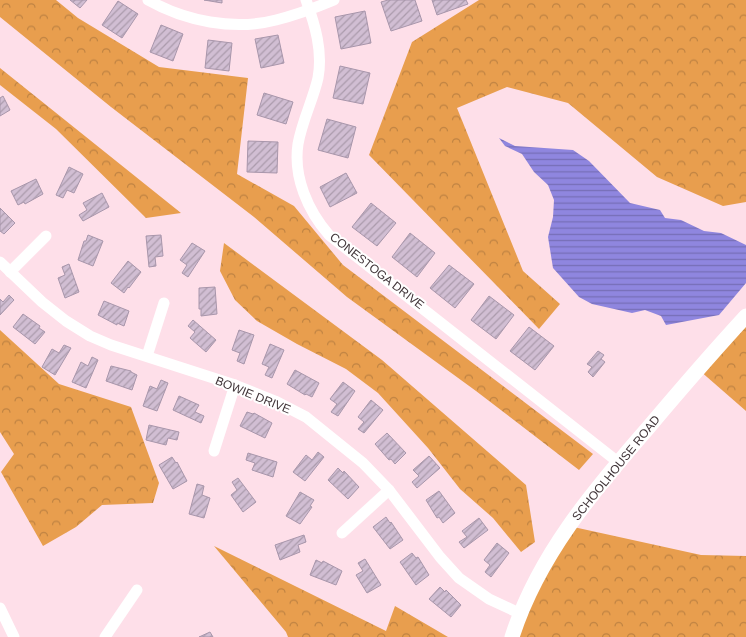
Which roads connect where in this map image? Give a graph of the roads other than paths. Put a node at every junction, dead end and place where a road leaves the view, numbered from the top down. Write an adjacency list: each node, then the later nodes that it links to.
1 (148, 0): 3 (street)
2 (334, 0): 3 (street)
3 (308, 5): 12 (street, CONESTOGA DRIVE)
4 (46, 236): 6 (street)
5 (0, 262): 6 (street, BOWIE DRIVE)
6 (10, 272): 9 (street, BOWIE DRIVE)
7 (164, 303): 9 (street)
8 (746, 316): 12 (street, SCHOOLHOUSE ROAD)
9 (147, 356): 10 (street, BOWIE DRIVE)
10 (235, 385): 11 (street); 13 (street, BOWIE DRIVE)
11 (214, 451)
12 (618, 462): 17 (street, SCHOOLHOUSE ROAD)
13 (389, 490): 14 (street); 17 (street, BOWIE DRIVE)
14 (342, 533)
15 (137, 590): 19 (street)
16 (0, 608): 18 (street)
17 (520, 613): 20 (street, SCHOOLHOUSE ROAD)
18 (14, 637)
19 (105, 637)
20 (512, 637)

